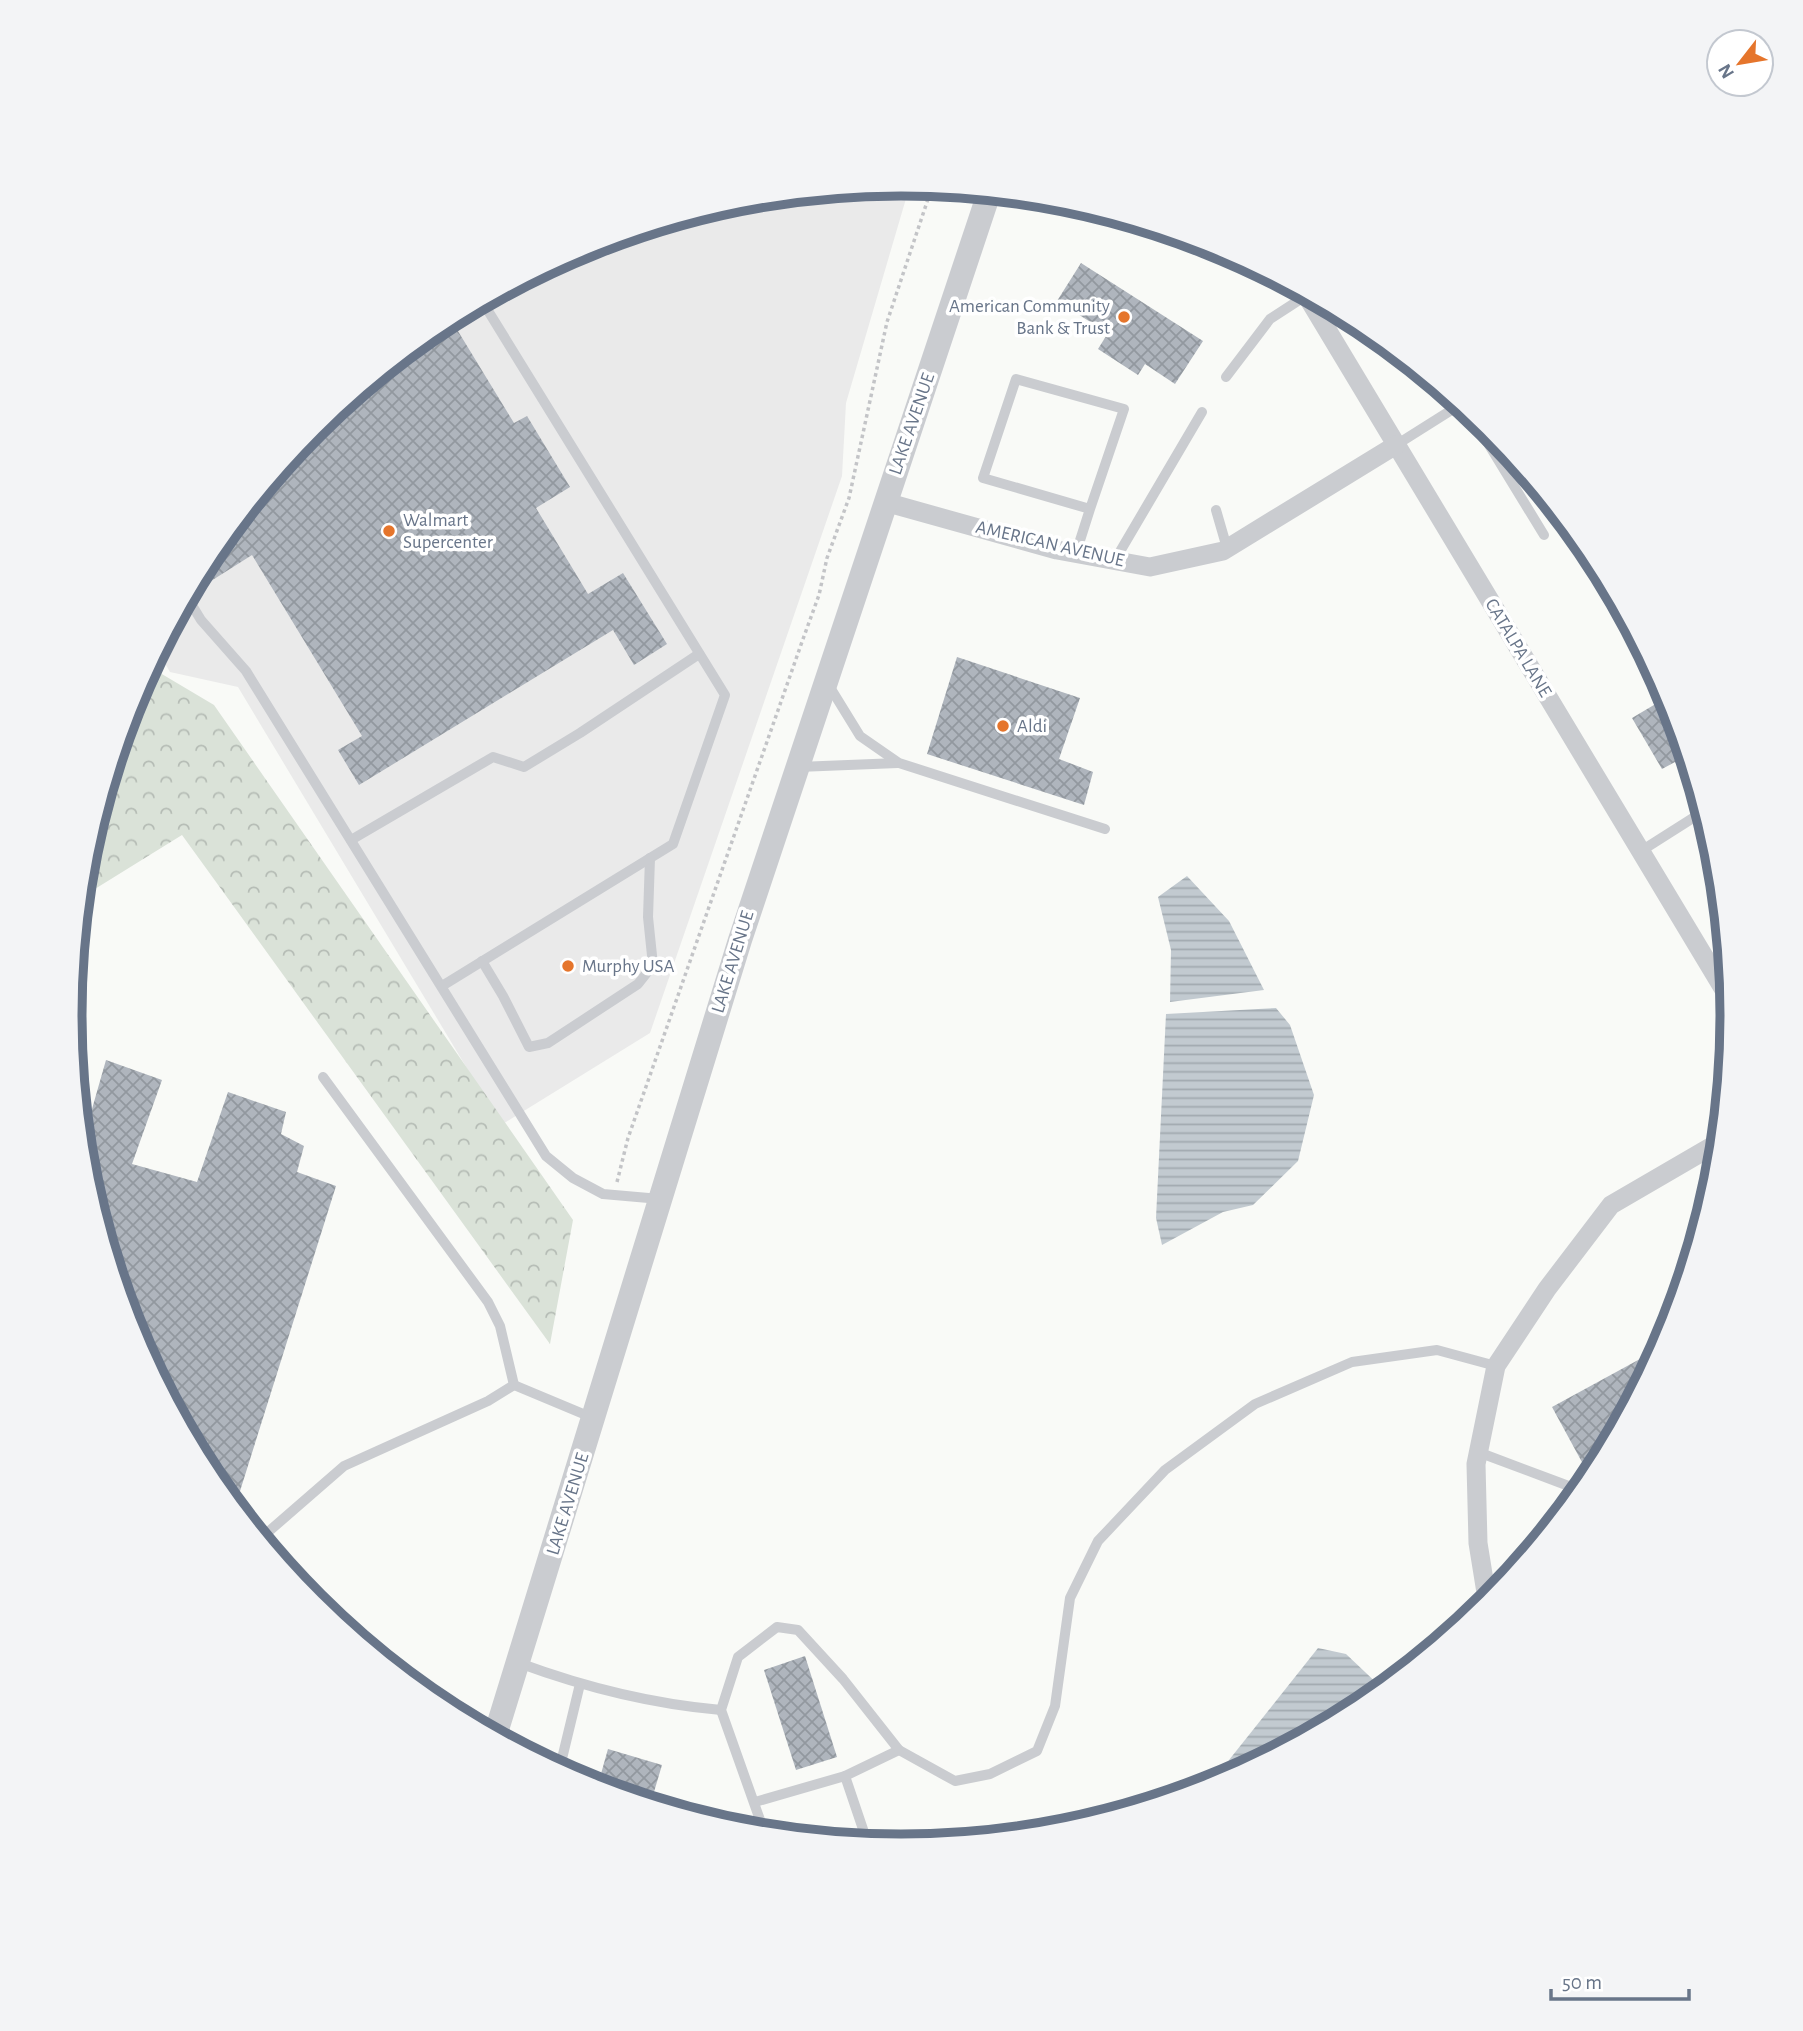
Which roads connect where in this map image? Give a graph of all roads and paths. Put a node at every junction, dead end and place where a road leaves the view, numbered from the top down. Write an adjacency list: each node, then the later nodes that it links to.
1 (929, 197): 33 (path)
2 (986, 201): 11 (street, LAKE AVENUE)
3 (1298, 299): 6 (lane)
4 (1314, 308): 10 (street, CATALPA LANE)
5 (487, 309): 19 (lane)
6 (1226, 377)
7 (1452, 409): 10 (lane)
8 (1202, 412): 17 (lane)
9 (1488, 444): 14 (lane)
10 (1396, 445): 15 (street, AMERICAN AVENUE); 26 (street, CATALPA LANE)
11 (886, 502): 16 (street, AMERICAN AVENUE); 20 (street, LAKE AVENUE)
12 (1090, 509): 12 (lane); 16 (lane)
13 (1216, 510): 15 (lane)
14 (1544, 535)
15 (1227, 548): 17 (street, AMERICAN AVENUE)
16 (1076, 553): 17 (street, AMERICAN AVENUE)
17 (1115, 560)
18 (192, 606): 25 (lane)
19 (699, 654): 25 (lane); 27 (lane)
20 (826, 681): 21 (lane); 22 (street, LAKE AVENUE)
21 (898, 763): 22 (lane); 24 (lane)
22 (797, 767): 34 (street, LAKE AVENUE)
23 (1696, 816): 26 (lane)
24 (1105, 829)
25 (351, 840): 30 (lane)
26 (1641, 851): 29 (street, CATALPA LANE)
27 (650, 858): 28 (lane); 28 (lane)
28 (482, 961): 30 (lane)
29 (1720, 983)
30 (442, 986): 33 (lane)
31 (323, 1077): 36 (lane)
32 (1710, 1148): 35 (street)
33 (614, 1195): 34 (lane)
34 (660, 1199): 37 (street, LAKE AVENUE)
35 (1496, 1366): 38 (street); 46 (lane)
36 (514, 1385): 37 (lane); 40 (lane)
37 (594, 1419): 42 (street, LAKE AVENUE)
38 (1478, 1452): 39 (lane); 41 (street)
39 (1571, 1487)
40 (267, 1533)
41 (1486, 1590)
42 (519, 1663): 43 (lane); 45 (street, LAKE AVENUE)
43 (580, 1684): 44 (lane); 47 (lane)
44 (721, 1710): 46 (lane); 49 (lane)
45 (498, 1728)
46 (899, 1750): 48 (lane)
47 (562, 1760)
48 (845, 1776): 49 (lane); 51 (lane)
49 (755, 1802): 50 (lane)
50 (762, 1822)
51 (864, 1834)

